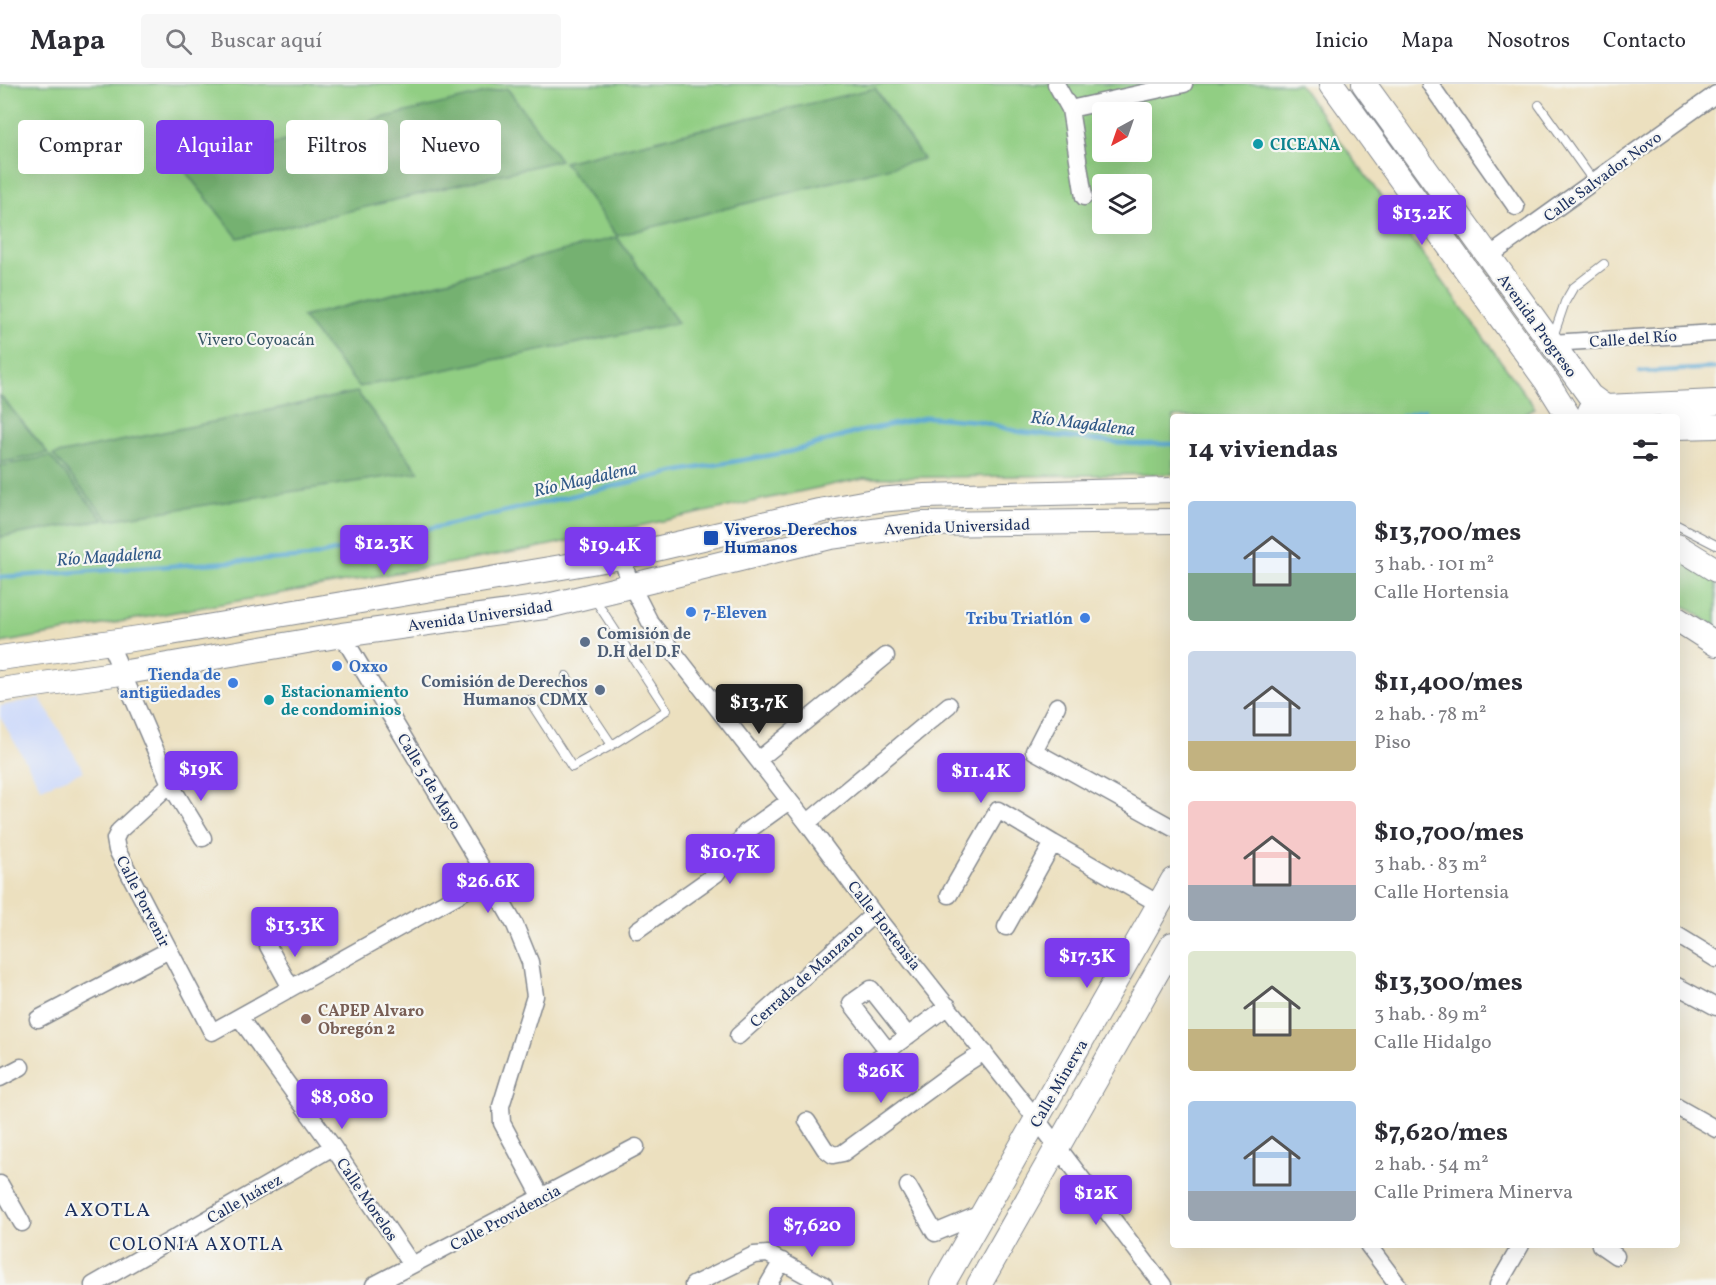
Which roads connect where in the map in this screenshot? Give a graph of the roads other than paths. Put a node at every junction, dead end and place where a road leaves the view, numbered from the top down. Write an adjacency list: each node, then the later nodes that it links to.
1 (1056, 84): 8 (street)
2 (1184, 84): 8 (street)
3 (1332, 84): 18 (main road, Avenida Progreso)
4 (1364, 84): 12 (main road, Avenida Progreso)
5 (1430, 84): 11 (street)
6 (1716, 94): 9 (street, Calle Salvador Novo)
7 (1539, 105): 9 (lane)
8 (1070, 109): 10 (street)
9 (1594, 182): 12 (street, Calle Salvador Novo)
10 (1084, 197)
11 (1516, 207)
12 (1488, 257): 15 (main road, Avenida Progreso)
13 (1604, 264): 15 (lane)
14 (1716, 333): 15 (street, Calle del Río)
15 (1551, 343): 17 (main road, Avenida Progreso)
16 (1716, 402): 17 (main road)
17 (1606, 412)
18 (1569, 414)
19 (1716, 426): 20 (main road)
20 (1680, 427)
21 (1170, 490): 26 (main road, Avenida Universidad)
22 (1170, 520): 28 (main road, Avenida Universidad)
23 (1680, 527): 24 (lane)
24 (1716, 545)
25 (1680, 548): 27 (main road)
26 (621, 557): 28 (street, Calle Hortensia); 32 (main road, Avenida Universidad)
27 (1716, 570)
28 (632, 587): 29 (main road, Avenida Universidad); 45 (street, Calle Hortensia)
29 (592, 596): 31 (main road, Avenida Universidad); 44 (lane)
30 (1680, 621): 34 (main road)
31 (342, 635): 37 (main road, Avenida Universidad); 52 (street, Calle 5 de Mayo)
32 (153, 636): 33 (main road, Avenida Universidad); 37 (main road)
33 (109, 642): 36 (main road, Avenida Universidad); 38 (street)
34 (1716, 644)
35 (886, 656): 45 (street)
36 (0, 658)
37 (162, 666): 38 (main road, Avenida Universidad)
38 (121, 673): 40 (main road, Avenida Universidad); 46 (street)
39 (566, 676): 44 (lane)
40 (0, 690)
41 (529, 700): 44 (lane)
42 (949, 705): 48 (street)
43 (1058, 706): 49 (street)
44 (612, 745)
45 (758, 759): 47 (street, Calle Hortensia)
46 (170, 784): 50 (street); 62 (street, Calle Porvenir)
47 (789, 801): 48 (street, Calle Hortensia); 58 (street)
48 (807, 823): 56 (street, Calle Hortensia)
49 (1170, 826)
50 (203, 838)
51 (1053, 843): 54 (street); 55 (street); 57 (street)
52 (488, 878): 64 (street); 86 (street, Calle 5 de Mayo)
53 (1170, 885): 55 (main road, Calle Minerva)
54 (949, 895)
55 (1159, 904): 78 (main road, Calle Minerva)
56 (874, 914): 66 (street, Calle Hortensia); 70 (street, Cerrada de Manzano)
57 (1006, 927)
58 (638, 930)
59 (1680, 937): 63 (street)
60 (268, 946): 64 (street)
61 (1170, 949): 81 (main road, Calle Minerva)
62 (169, 950): 68 (street, Calle Porvenir); 69 (street)
63 (1716, 959)
64 (291, 988): 68 (street)
65 (1680, 988): 67 (street)
66 (948, 1006): 71 (street); 73 (street, Calle Hortensia)
67 (1716, 1007)
68 (239, 1017): 82 (street, Calle Morelos)
69 (38, 1019)
70 (738, 1036)
71 (908, 1036): 72 (street); 72 (street)
72 (888, 1051): 75 (street)
73 (984, 1052): 78 (street, Calle Hortensia); 79 (street)
74 (21, 1067): 76 (street)
75 (858, 1073)
76 (0, 1078)
77 (1680, 1109): 80 (street)
78 (1037, 1120): 81 (street, Calle Hortensia); 87 (main road, Calle Minerva)
79 (807, 1121)
80 (1716, 1129)
81 (1057, 1146): 102 (main road, Calle Minerva); 103 (street, Calle Hortensia)
82 (333, 1147): 94 (street, Calle Morelos); 96 (street, Calle Juárez)
83 (636, 1147): 86 (street, Calle Providencia)
84 (0, 1184): 88 (street)
85 (908, 1186): 87 (street)
86 (542, 1198): 94 (street, Calle Providencia)
87 (983, 1213): 101 (main road, Calle Minerva)
88 (22, 1223)
89 (1370, 1248): 104 (street)
90 (1519, 1248): 105 (street)
91 (1605, 1248): 92 (street)
92 (1617, 1256)
93 (782, 1261): 98 (street); 99 (street); 100 (street)
94 (412, 1265): 95 (street, Calle Providencia)
95 (397, 1280): 97 (street, Calle Providencia)
96 (93, 1285)
97 (374, 1285)
98 (693, 1285)
99 (768, 1285)
100 (824, 1285)
101 (942, 1285)
102 (978, 1285)
103 (1163, 1285)
104 (1398, 1285)
105 (1498, 1285)

